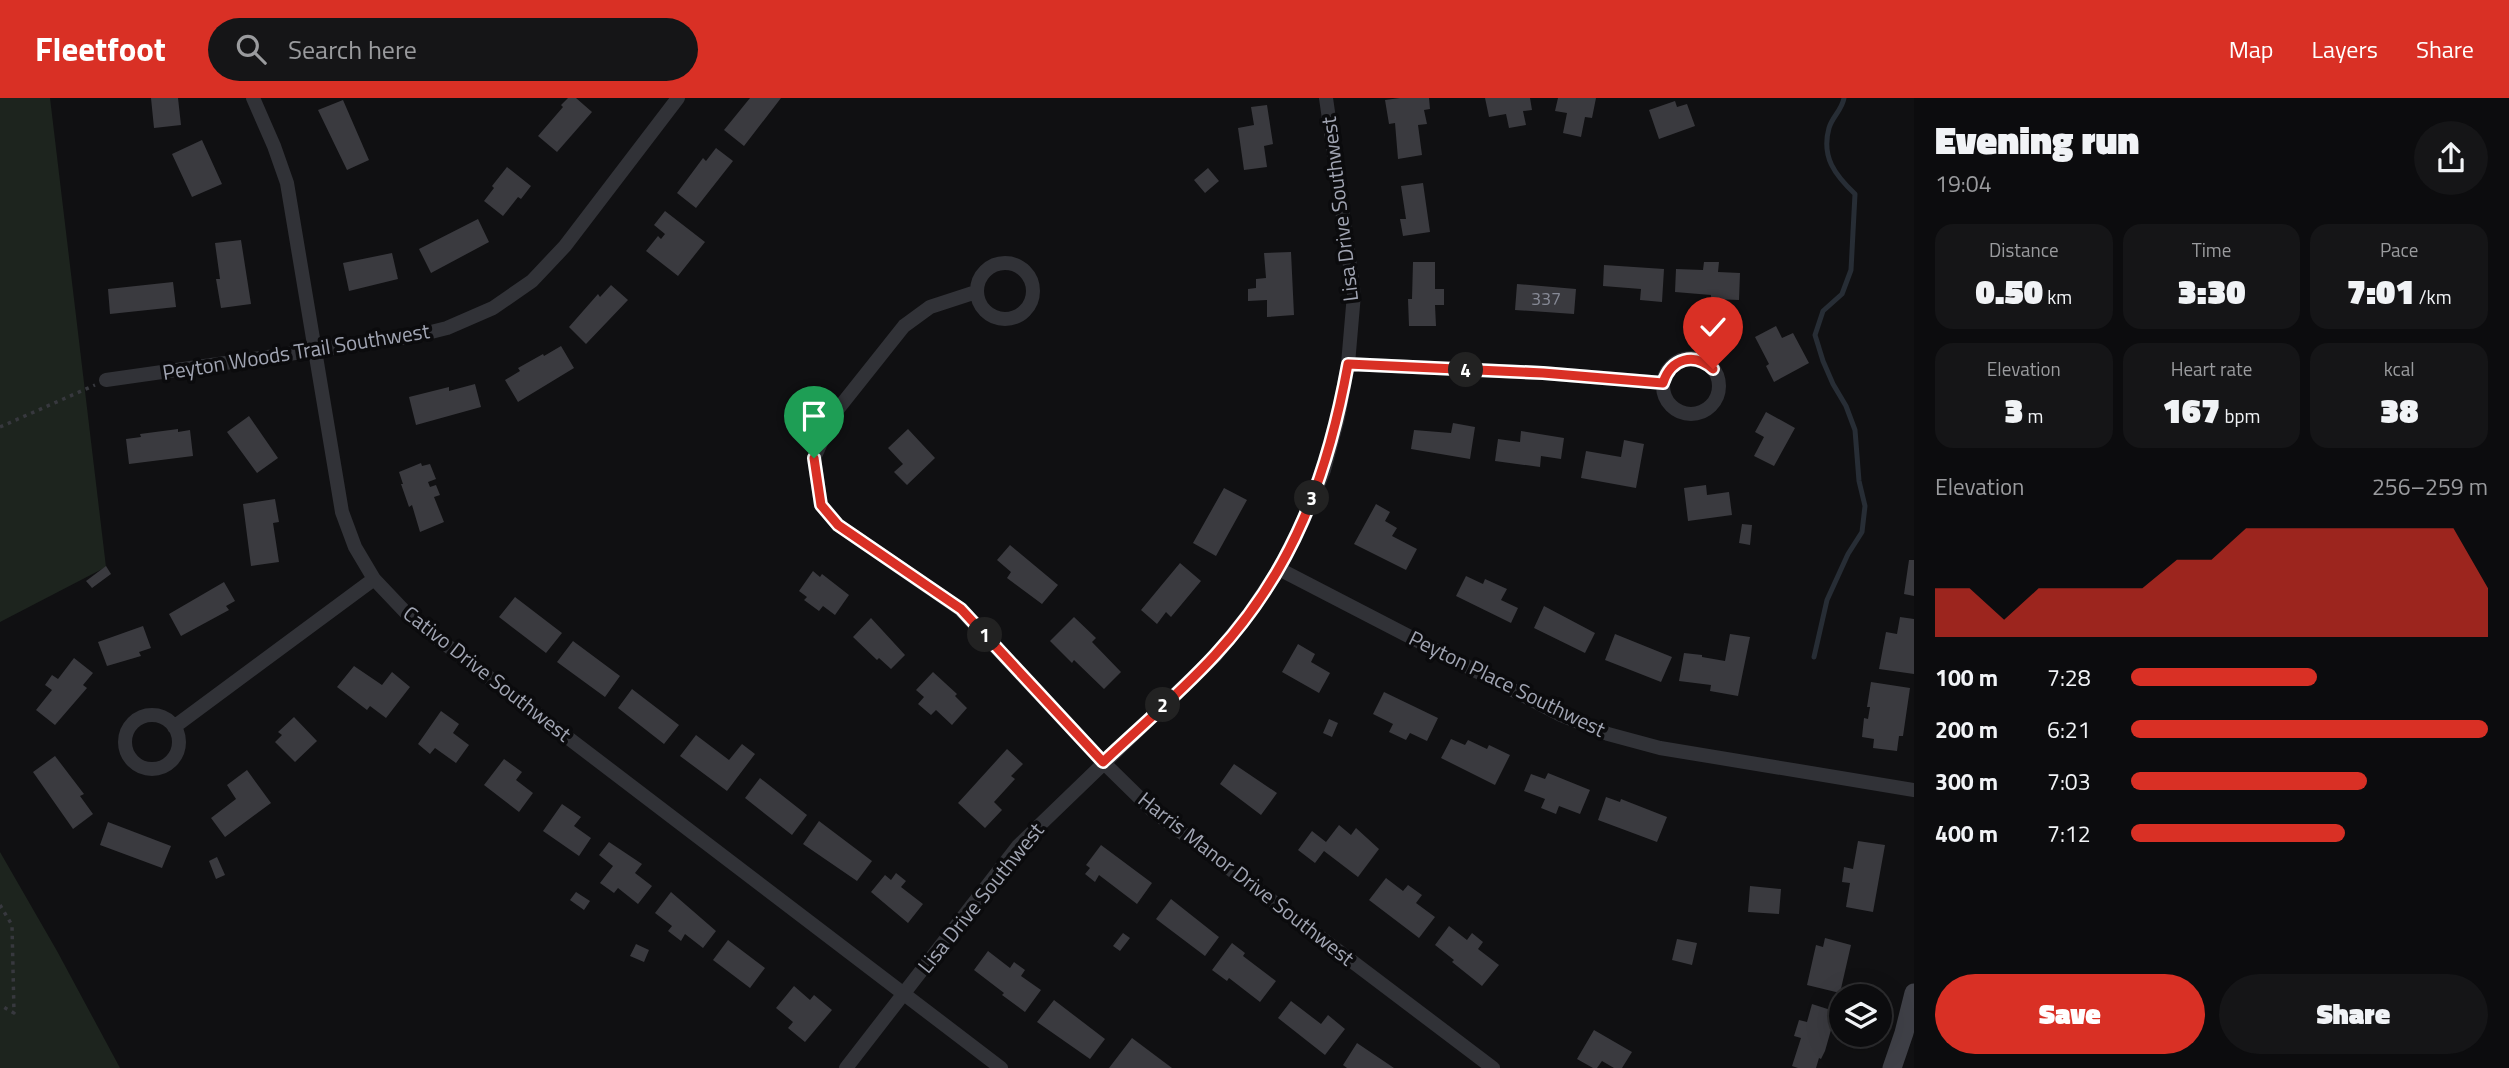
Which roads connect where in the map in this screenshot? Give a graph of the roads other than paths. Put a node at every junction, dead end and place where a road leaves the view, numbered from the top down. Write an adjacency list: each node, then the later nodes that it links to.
1 (253, 98): 5 (street, Cativo Drive Southwest)
2 (678, 98): 5 (street, Peyton Woods Trail Southwest)
3 (1326, 98): 6 (street, Lisa Drive Southwest)
4 (976, 292): 4 (street); 12 (street, Harris Manor Drive Southwest)
5 (316, 351): 7 (street, Peyton Woods Trail Southwest); 10 (street, Cativo Drive Southwest)
6 (1348, 364): 8 (street); 9 (street, Lisa Drive Southwest)
7 (106, 380)
8 (1663, 383)
9 (1279, 569): 12 (street, Lisa Drive Southwest); 13 (street, Peyton Place Southwest)
10 (373, 579): 11 (street); 15 (street, Cativo Drive Southwest)
11 (174, 727)
12 (1103, 762): 15 (street, Lisa Drive Southwest); 18 (street, Harris Manor Drive Southwest)
13 (1914, 790)
14 (1914, 993): 19 (street)
15 (903, 994): 16 (street, Lisa Drive Southwest); 17 (street, Cativo Drive Southwest)
16 (846, 1068)
17 (1000, 1068)
18 (1493, 1068)
19 (1892, 1068)

